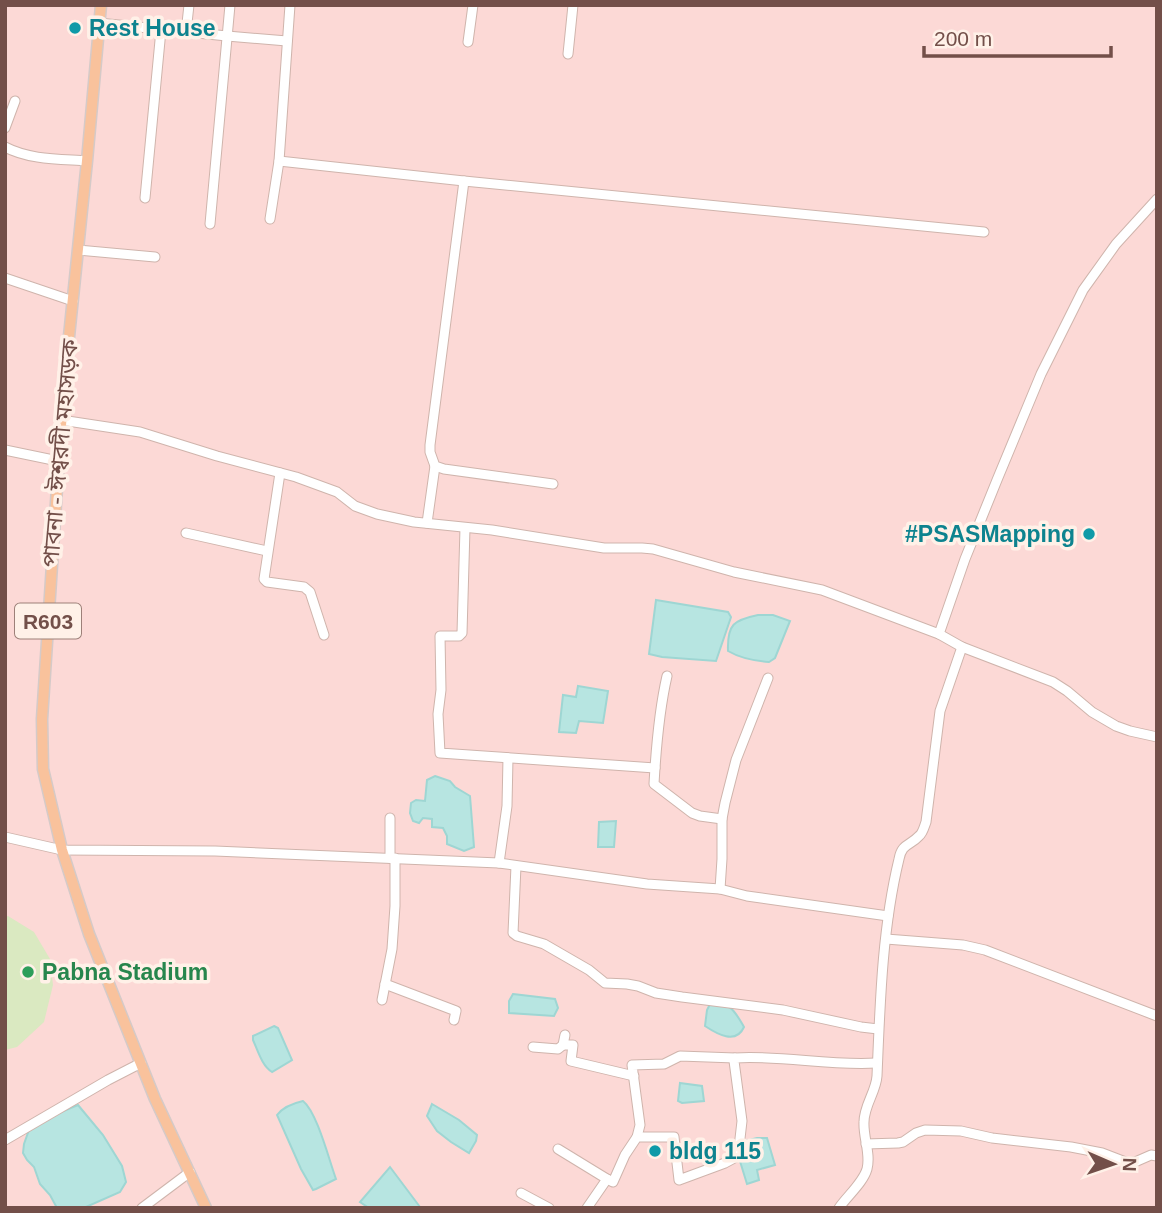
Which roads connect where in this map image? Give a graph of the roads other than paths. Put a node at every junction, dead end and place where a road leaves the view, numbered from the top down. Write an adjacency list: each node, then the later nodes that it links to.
1 (101, 5): 7 (main road, পাবনা - ঈশ্বরদী মহাসড়ক / R603)
2 (189, 5): 9 (street)
3 (230, 5): 10 (street)
4 (290, 5): 11 (street)
5 (473, 5): 12 (street)
6 (573, 5): 13 (street)
7 (99, 23): 8 (street); 17 (main road, পাবনা - ঈশ্বরদী মহাসড়ক / R603)
8 (161, 30): 9 (street); 20 (street)
9 (186, 32): 10 (street)
10 (227, 36): 11 (street); 23 (street)
11 (287, 41): 18 (street)
12 (468, 42)
13 (568, 54)
14 (15, 101): 15 (street)
15 (5, 128)
16 (5, 147): 17 (street)
17 (87, 161): 25 (main road, পাবনা - ঈশ্বরদী মহাসড়ক / R603)
18 (279, 161): 19 (street); 22 (street)
19 (464, 181): 24 (street); 32 (street)
20 (145, 198)
21 (1157, 199): 40 (street)
22 (270, 219)
23 (211, 224)
24 (984, 232)
25 (78, 250): 26 (street); 28 (main road, পাবনা - ঈশ্বরদী মহাসড়ক / R603)
26 (155, 257)
27 (5, 278): 28 (street)
28 (73, 301): 29 (main road, পাবনা - ঈশ্বরদী মহাসড়ক / R603)
29 (61, 420): 31 (main road, পাবনা - ঈশ্বরদী মহাসড়ক / R603); 33 (street)
30 (5, 450): 31 (street)
31 (58, 461): 50 (main road, পাবনা - ঈশ্বরদী মহাসড়ক / R603)
32 (435, 466): 34 (street); 35 (street)
33 (280, 473): 35 (street); 38 (street)
34 (553, 484)
35 (427, 523): 36 (street)
36 (465, 528): 40 (street); 45 (street)
37 (186, 533): 38 (street)
38 (267, 551): 39 (street)
39 (324, 635)
40 (939, 635): 41 (street)
41 (962, 647): 44 (street); 55 (street)
42 (667, 676): 46 (street)
43 (768, 678): 48 (street)
44 (1157, 737)
45 (508, 758): 46 (street); 52 (street)
46 (655, 768): 48 (street)
47 (390, 818): 51 (street)
48 (722, 819): 54 (street)
49 (5, 837): 50 (street)
50 (62, 850): 51 (street); 64 (main road, পাবনা - ঈশ্বরদী মহাসড়ক / R603)
51 (392, 858): 52 (street); 57 (street)
52 (499, 863): 53 (street)
53 (516, 866): 54 (street); 61 (street)
54 (720, 889): 55 (street)
55 (888, 916): 56 (street)
56 (886, 939): 59 (street); 61 (street)
57 (385, 985): 58 (street); 60 (street)
58 (382, 1000)
59 (1157, 1016)
60 (454, 1020)
61 (878, 1029): 65 (street)
62 (533, 1047): 66 (street)
63 (735, 1058): 65 (street); 66 (street); 67 (street)
64 (141, 1063): 68 (street); 72 (main road, পাবনা - ঈশ্বরদী মহাসড়ক / R603)
65 (876, 1063): 69 (street)
66 (634, 1076): 67 (street)
67 (637, 1137): 73 (street)
68 (5, 1140)
69 (866, 1144): 71 (street); 79 (street)
70 (558, 1149): 73 (street)
71 (1157, 1156)
72 (190, 1172): 75 (street); 76 (main road, পাবনা - ঈশ্বরদী মহাসড়ক / R603)
73 (607, 1179): 78 (street)
74 (521, 1194): 77 (street)
75 (142, 1208)
76 (206, 1208)
77 (550, 1208)
78 (587, 1208)
79 (839, 1208)

